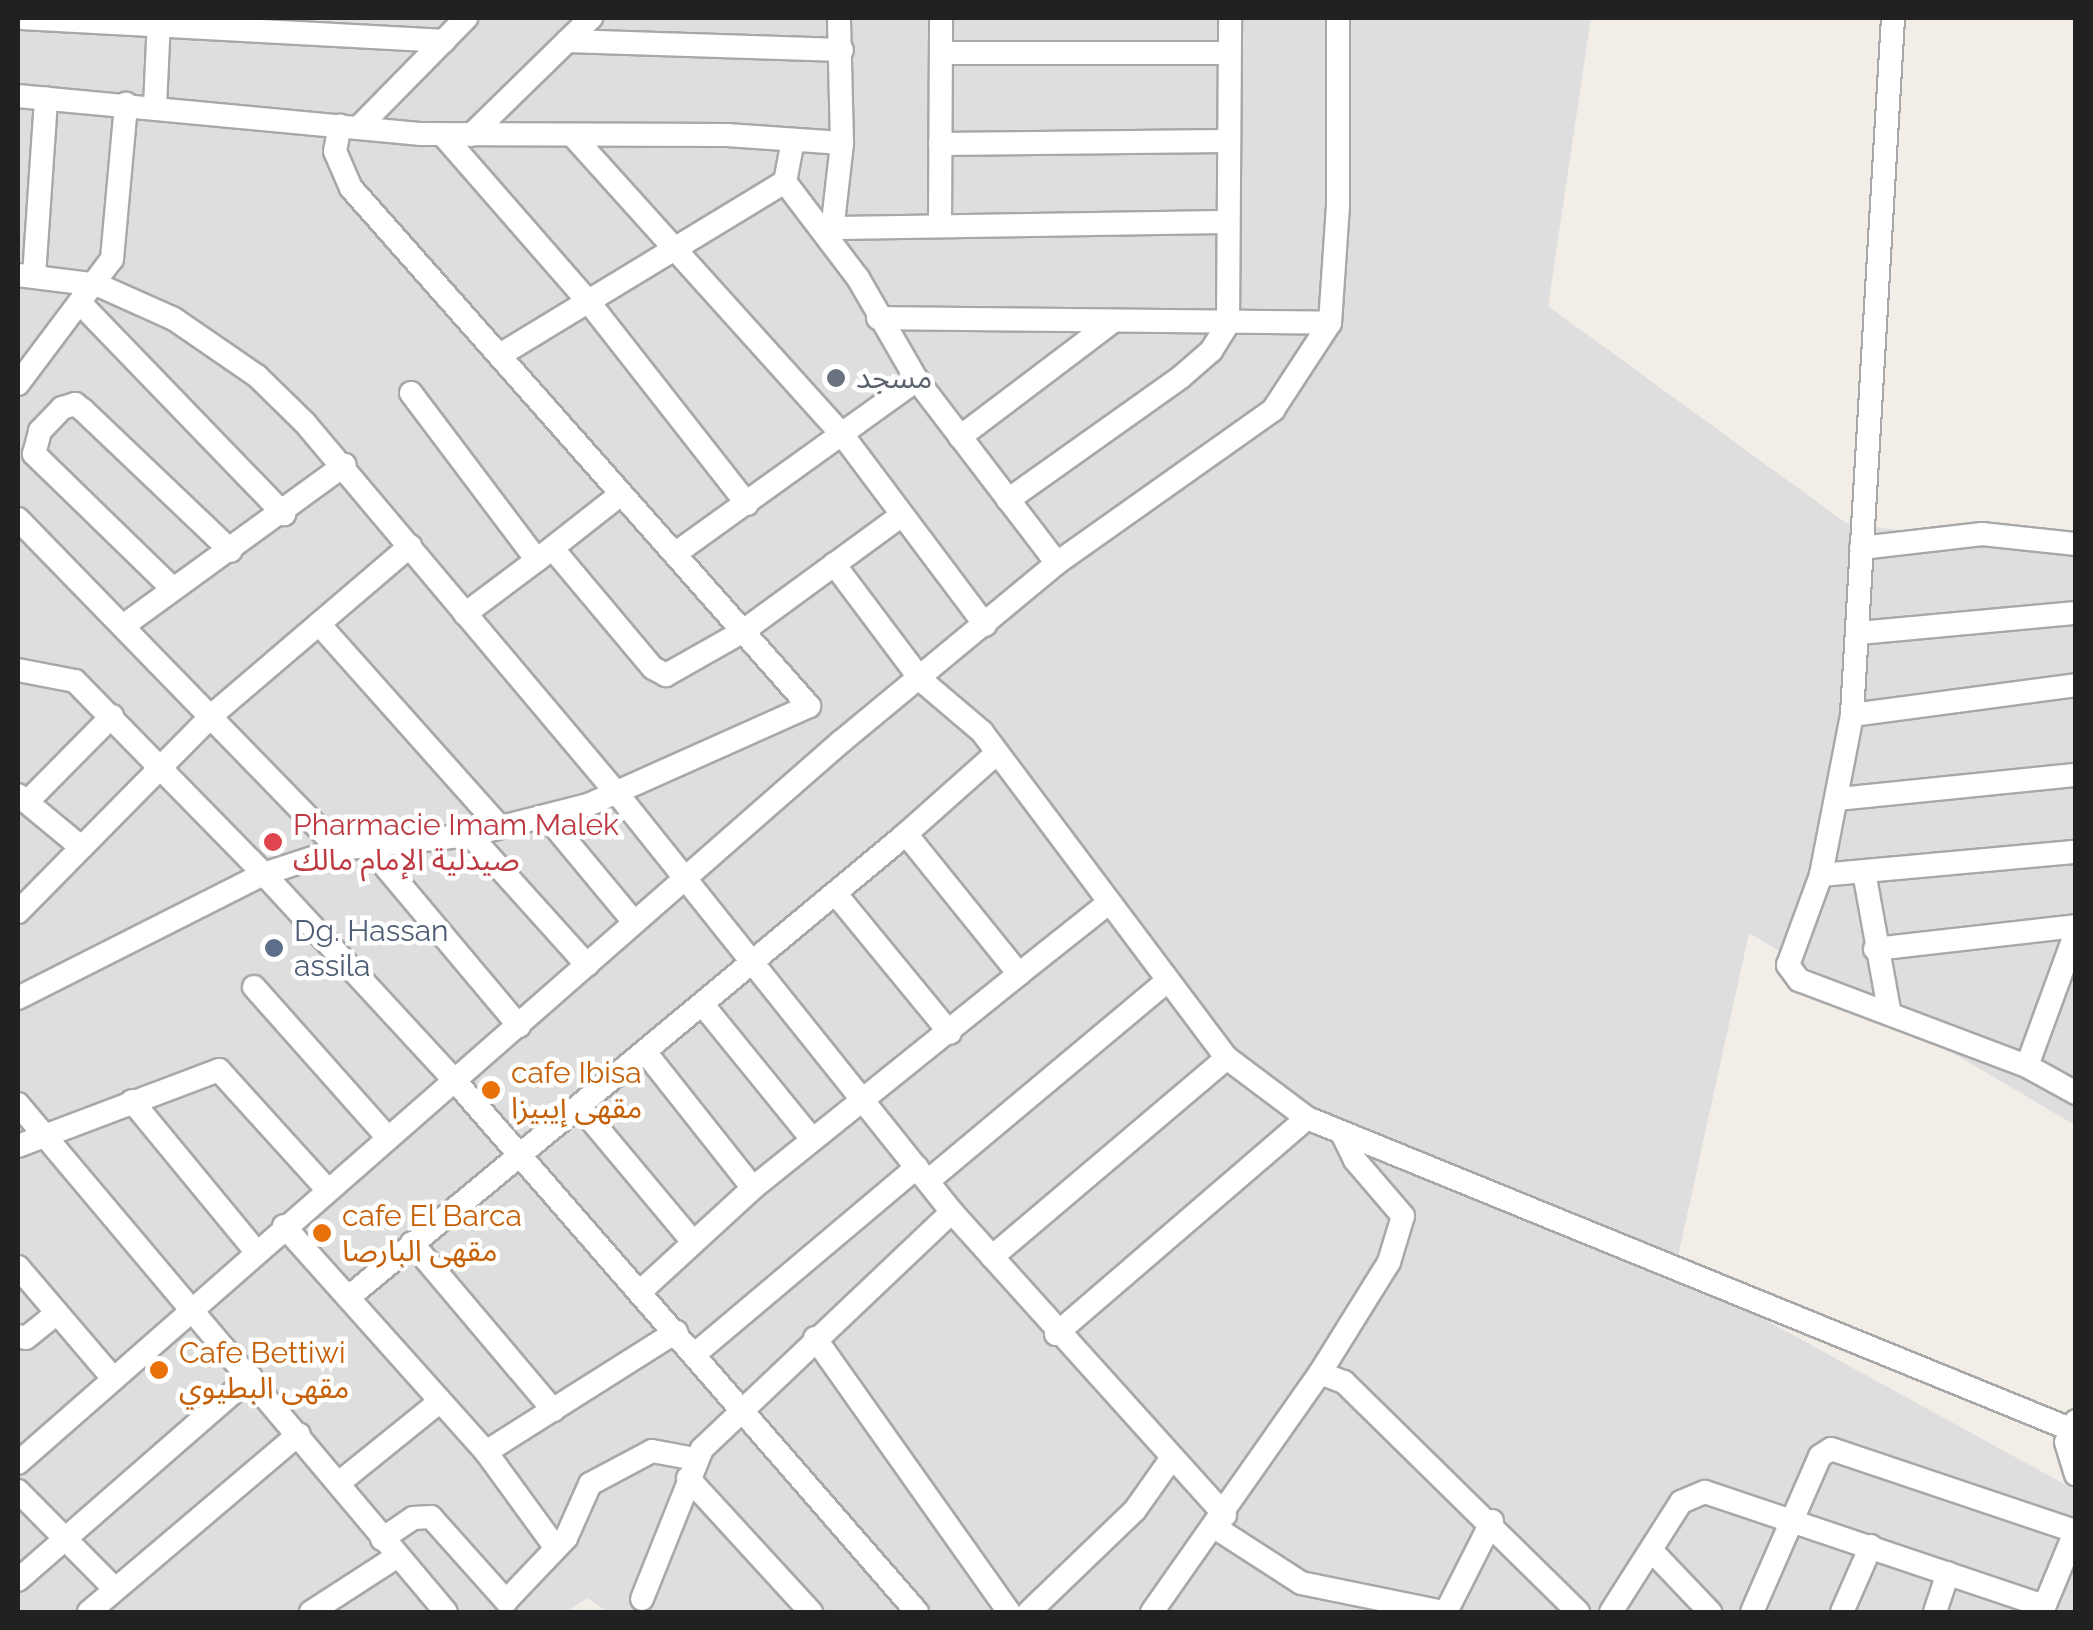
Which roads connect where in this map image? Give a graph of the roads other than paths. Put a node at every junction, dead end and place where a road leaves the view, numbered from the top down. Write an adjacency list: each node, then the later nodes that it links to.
1 (23, 18): 9 (street)
2 (466, 18): 10 (street)
3 (591, 18): 11 (street)
4 (839, 18): 12 (street)
5 (941, 18): 13 (street)
6 (1230, 18): 14 (street)
7 (1338, 18): 38 (street)
8 (1893, 18): 55 (street)
9 (158, 22): 10 (street); 18 (street)
10 (444, 41): 19 (street)
11 (568, 41): 12 (street); 21 (street)
12 (842, 50): 25 (street)
13 (941, 53): 14 (street); 26 (street)
14 (1229, 53): 24 (street)
15 (18, 96): 16 (street)
16 (46, 98): 17 (street); 32 (street)
17 (126, 104): 18 (street); 33 (street)
18 (155, 107): 19 (street)
19 (349, 126): 20 (street); 40 (street)
20 (443, 135): 21 (street); 34 (street)
21 (471, 136): 22 (street)
22 (574, 137): 23 (street); 31 (street)
23 (793, 140): 25 (street); 27 (street)
24 (1225, 141): 26 (street); 28 (street)
25 (842, 144): 30 (street)
26 (940, 144): 29 (street)
27 (785, 182): 30 (street); 31 (street)
28 (1227, 222): 29 (street); 39 (street)
29 (940, 224): 30 (street)
30 (832, 234): 36 (street)
31 (671, 250): 34 (street); 44 (street)
32 (26, 276): 33 (street)
33 (98, 285): 35 (street); 46 (street)
34 (588, 301): 40 (street); 49 (street)
35 (82, 305): 42 (street); 50 (street)
36 (878, 318): 37 (street); 41 (street)
37 (1112, 322): 39 (street); 45 (street)
38 (1330, 323): 39 (street); 59 (street)
39 (1228, 324): 48 (street)
40 (500, 355): 47 (street)
41 (917, 380): 44 (street); 45 (street)
42 (18, 384)
43 (411, 393): 58 (street)
44 (844, 436): 49 (street); 51 (street)
45 (960, 437): 48 (street)
46 (344, 465): 50 (street); 54 (street)
47 (621, 494): 57 (street); 58 (street)
48 (1008, 500): 59 (street)
49 (746, 504): 57 (street)
50 (284, 514): 56 (street)
51 (902, 516): 60 (street); 65 (street)
52 (18, 520): 66 (street)
53 (2076, 544): 55 (street)
54 (410, 546): 63 (street); 64 (street)
55 (1861, 548): 68 (street)
56 (231, 551): 61 (street); 61 (street)
57 (676, 553): 67 (street)
58 (545, 554): 63 (street); 67 (street)
59 (1057, 563): 65 (street)
60 (834, 564): 67 (street); 70 (street)
61 (173, 589): 66 (street)
62 (2076, 613): 68 (street)
63 (465, 614): 78 (street)
64 (319, 624): 74 (street); 82 (street)
65 (985, 625): 70 (street)
66 (124, 626): 74 (street)
67 (742, 632): 78 (street)
68 (1859, 633): 72 (street)
69 (18, 670): 73 (street)
70 (921, 680): 75 (street); 92 (street)
71 (2076, 685): 72 (street)
72 (1852, 715): 80 (street)
73 (112, 716): 76 (street); 79 (street)
74 (212, 716): 76 (street); 87 (street)
75 (997, 753): 84 (street); 94 (street)
76 (160, 766): 86 (street); 90 (street)
77 (2076, 775): 80 (street)
78 (616, 792): 81 (street); 92 (street)
79 (22, 799): 86 (street)
80 (1838, 799): 91 (street)
81 (546, 816): 82 (street); 96 (street)
82 (500, 827): 83 (street)
83 (470, 834): 85 (street); 99 (street)
84 (906, 834): 93 (street); 101 (street)
85 (368, 846): 87 (street); 107 (street)
86 (81, 847): 95 (street)
87 (340, 849): 90 (street)
88 (2076, 852): 89 (street)
89 (1864, 872): 91 (street); 98 (street)
90 (264, 874): 104 (street); 112 (street)
91 (1821, 875): 106 (street)
92 (686, 882): 96 (street); 100 (street)
93 (835, 893): 100 (street); 108 (street)
94 (1107, 904): 101 (street); 102 (street)
95 (18, 912)
96 (634, 922): 99 (street)
97 (2076, 929): 98 (street); 111 (street)
98 (1876, 949): 106 (street)
99 (587, 965): 107 (street)
100 (753, 965): 105 (street); 114 (street)
101 (1019, 974): 108 (street)
102 (1165, 983): 110 (street); 125 (street)
103 (254, 986): 121 (street)
104 (18, 998)
105 (703, 1005): 109 (street); 122 (street)
106 (1888, 1010): 111 (street)
107 (518, 1026): 112 (street)
108 (950, 1033): 114 (street)
109 (646, 1053): 117 (street); 126 (street)
110 (1227, 1058): 118 (street); 133 (street)
111 (2028, 1066): 113 (street)
112 (456, 1082): 121 (street); 124 (street)
113 (2076, 1093)
114 (864, 1100): 122 (street); 125 (street)
115 (132, 1101): 120 (street); 127 (street); 132 (street)
116 (18, 1104): 120 (street)
117 (582, 1108): 124 (street); 131 (street)
118 (1307, 1118): 119 (street); 140 (street)
119 (1342, 1132): 144 (street); 150 (street)
120 (43, 1137): 123 (street); 137 (street)
121 (387, 1137): 127 (street)
122 (812, 1139): 126 (street)
123 (18, 1146)
124 (519, 1160): 130 (street); 135 (street)
125 (923, 1174): 128 (street); 143 (street)
126 (754, 1188): 131 (street)
127 (327, 1189): 129 (street)
128 (952, 1212): 133 (street); 142 (street)
129 (284, 1226): 132 (street); 136 (street)
130 (412, 1242): 136 (street); 149 (street)
131 (692, 1242): 135 (street)
132 (254, 1249): 137 (street)
133 (992, 1257): 140 (street)
134 (18, 1267): 138 (street)
135 (640, 1292): 139 (street)
136 (348, 1297): 147 (street)
137 (189, 1308): 145 (street); 146 (street)
138 (57, 1313): 141 (street); 146 (street)
139 (676, 1332): 143 (street); 149 (street)
140 (1056, 1334): 153 (street)
141 (18, 1336)
142 (815, 1338): 148 (street); 178 (street)
143 (695, 1354): 148 (street)
144 (1320, 1373): 160 (street); 161 (street)
145 (251, 1376): 151 (street); 163 (street)
146 (112, 1377): 154 (street)
147 (439, 1402): 152 (street); 157 (street)
148 (741, 1406): 155 (street); 177 (street)
149 (554, 1410): 152 (street)
150 (2073, 1425): 156 (street)
151 (299, 1434): 157 (street); 170 (street)
152 (486, 1452): 166 (street)
153 (1172, 1458): 160 (street); 179 (street)
154 (18, 1463)
155 (692, 1469): 166 (street); 171 (street); 176 (street)
156 (2076, 1475)
157 (340, 1482): 165 (street)
158 (18, 1492): 163 (street)
159 (1796, 1519): 162 (street); 164 (street); 167 (street); 185 (street)
160 (1220, 1522): 180 (street); 181 (street)
161 (1492, 1522): 181 (street); 182 (street)
162 (2075, 1530): 172 (street)
163 (64, 1540): 169 (street); 170 (street)
164 (1872, 1546): 168 (street); 186 (street)
165 (389, 1548): 166 (street); 174 (street); 175 (street)
166 (556, 1548)
167 (1651, 1550): 183 (street); 184 (street)
168 (1948, 1573): 172 (street); 187 (street)
169 (18, 1580)
170 (114, 1588): 173 (street)
171 (642, 1599)
172 (2043, 1610)
173 (89, 1612)
174 (311, 1612)
175 (446, 1612)
176 (811, 1612)
177 (917, 1612)
178 (1009, 1612)
179 (1030, 1612)
180 (1152, 1612)
181 (1444, 1612)
182 (1578, 1612)
183 (1612, 1612)
184 (1710, 1612)
185 (1752, 1612)
186 (1842, 1612)
187 (1934, 1612)

